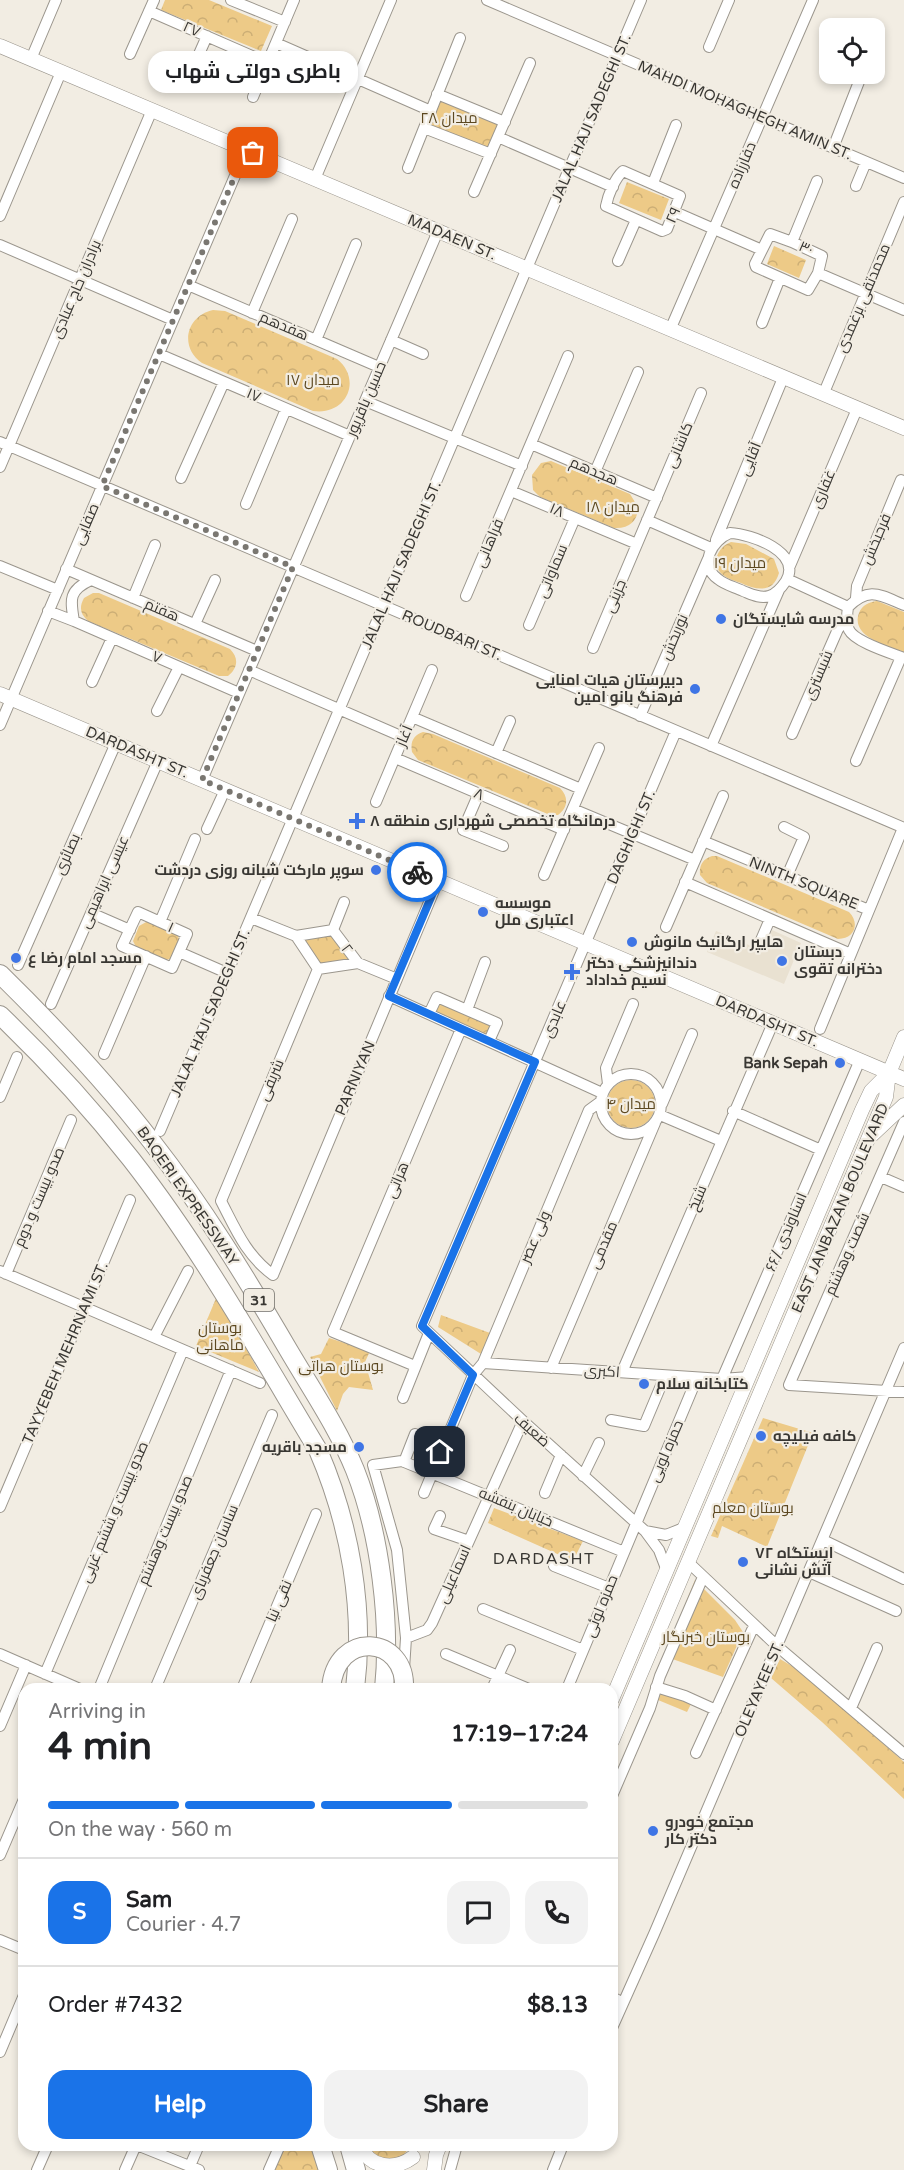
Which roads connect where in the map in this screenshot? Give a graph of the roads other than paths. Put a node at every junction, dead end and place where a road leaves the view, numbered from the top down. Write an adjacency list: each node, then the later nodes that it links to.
1 (56, 0): 19 (street)
2 (154, 0): 10 (street)
3 (231, 0): 11 (street)
4 (294, 0): 11 (street)
5 (391, 0): 24 (street)
6 (487, 0): 18 (street, MAHDI MOHAGHEGH AMIN ST.)
7 (641, 0): 18 (street, JALAL HAJI SADEGHI ST.)
8 (729, 0): 16 (street)
9 (813, 0): 30 (street, دفارزاده)
10 (149, 11): 12 (street, ۲۷); 17 (street)
11 (285, 22): 14 (street)
12 (207, 36): 20 (street, ۲۷); 23 (street)
13 (460, 38): 26 (street)
14 (276, 43): 20 (street); 24 (street)
15 (0, 46): 19 (main road, MADAEN ST.)
16 (709, 47)
17 (130, 54)
18 (617, 56): 30 (street, MAHDI MOHAGHEGH AMIN ST.); 40 (street, JALAL HAJI SADEGHI ST.)
19 (31, 59): 22 (main road, MADAEN ST.)
20 (267, 63): 27 (street)
21 (530, 63): 31 (street)
22 (61, 72): 28 (main road, MADAEN ST.); 49 (street)
23 (188, 79)
24 (358, 79): 29 (street); 42 (street)
25 (858, 84): 35 (street)
26 (437, 94): 29 (street); 31 (street)
27 (253, 97)
28 (152, 110): 36 (main road, MADAEN ST.); 63 (street, برادران حاج عبادی)
29 (431, 111): 33 (street)
30 (762, 118): 35 (street, MAHDI MOHAGHEGH AMIN ST.); 53 (street, دفارزاده)
31 (505, 122): 34 (street)
32 (676, 125): 44 (street)
33 (424, 128): 37 (street); 39 (street)
34 (498, 137): 37 (street); 40 (street)
35 (833, 148): 38 (street, MAHDI MOHAGHEGH AMIN ST.)
36 (246, 150): 42 (main road, MADAEN ST.); 64 (street, صفایی)
37 (491, 154): 47 (street)
38 (866, 162): 41 (street, MAHDI MOHAGHEGH AMIN ST.); 45 (street)
39 (408, 168)
40 (570, 168): 46 (street); 60 (street, JALAL HAJI SADEGHI ST.)
41 (904, 178)
42 (315, 179): 54 (main road, MADAEN ST.)
43 (817, 181): 55 (street)
44 (653, 183): 46 (street, ۲۹); 50 (street, ۲۹)
45 (856, 186)
46 (613, 187): 52 (street, ۲۹)
47 (474, 192)
48 (904, 202): 65 (street, محمدتقی برغمدی)
49 (1, 209)
50 (675, 212): 52 (street, ۲۹); 53 (street)
51 (292, 219): 67 (street)
52 (636, 220): 59 (street)
53 (714, 229): 58 (street); 70 (street, دفارزاده)
54 (438, 231): 60 (main road, MADAEN ST.); 72 (street, حسین باقرپور)
55 (792, 242): 58 (street, ۳۰); 61 (street, ۳۰)
56 (356, 244): 71 (street)
57 (0, 245): 63 (street)
58 (762, 250): 62 (street, ۳۰)
59 (618, 261)
60 (526, 269): 70 (main road, MADAEN ST.); 87 (street, JALAL HAJI SADEGHI ST.)
61 (818, 273): 62 (street, ۳۰); 65 (street)
62 (780, 278): 69 (street)
63 (80, 279): 68 (street); 88 (street, برادران حاج عبادی)
64 (188, 285): 67 (street, هفدهم); 68 (street, صفایی)
65 (865, 294): 66 (street); 81 (street, محمدتقی برغمدی)
66 (904, 310)
67 (252, 313): 71 (street, هفدهم)
68 (173, 320): 73 (street, صفایی)
69 (762, 323)
70 (670, 330): 78 (main road, MADAEN ST.)
71 (316, 340): 76 (street, هفدهم)
72 (391, 340): 74 (street); 76 (street, حسین باقرپور)
73 (159, 354): 79 (street, ۱۷); 95 (street, صفایی)
74 (423, 354)
75 (568, 356): 89 (street, فراهانی)
76 (379, 367): 82 (street, حسین باقرپور)
77 (638, 372): 92 (street)
78 (783, 378): 81 (main road, MADAEN ST.); 103 (street, آقایی)
79 (224, 382): 83 (street, ۱۷); 93 (street)
80 (701, 393): 97 (street, کاشانی)
81 (823, 395): 84 (main road, MADAEN ST.)
82 (365, 401): 86 (street, حسین باقرپور); 87 (street)
83 (286, 409): 86 (street, ۱۷); 98 (street)
84 (857, 409): 85 (main road, MADAEN ST.); 107 (street, غفاری)
85 (904, 428)
86 (350, 436): 105 (street, حسین باقرپور)
87 (455, 438): 90 (street); 116 (street, JALAL HAJI SADEGHI ST.)
88 (4, 444): 91 (street, برادران حاج عبادی); 95 (street, ROUDBARI ST.)
89 (531, 444): 90 (street, فراهانی); 92 (street, هجدهم)
90 (522, 465): 96 (street, فراهانی)
91 (0, 467)
92 (596, 472): 97 (street, هجدهم)
93 (181, 478)
94 (901, 480): 114 (street, فرحبخش)
95 (102, 486): 105 (street, ROUDBARI ST.); 106 (street, صفایی)
96 (511, 490): 99 (street, ۱۸); 112 (street, فراهانی)
97 (657, 498): 100 (street, کاشانی)
98 (246, 504)
99 (576, 518): 101 (street, ۱۸); 121 (street, سماواتی)
100 (647, 520): 101 (street, جزینی); 103 (street)
101 (637, 544): 123 (street, جزینی)
102 (155, 545): 113 (street)
103 (712, 549): 107 (street); 111 (street); 134 (street, نوربخش)
104 (0, 566): 110 (street)
105 (293, 567): 116 (street, ROUDBARI ST.); 124 (street, حسین باقرپور)
106 (66, 569): 108 (street, هفتم); 110 (street, صفایی)
107 (788, 574): 111 (street); 118 (street)
108 (91, 580): 113 (street, هفتم); 119 (street)
109 (215, 580): 120 (street)
110 (58, 590): 117 (street, صفایی)
111 (779, 590): 142 (street)
112 (466, 596)
113 (133, 598): 120 (street, هفتم)
114 (856, 598): 115 (street); 118 (street, شبستری)
115 (904, 605)
116 (383, 606): 132 (street, JALAL HAJI SADEGHI ST.); 134 (street, ROUDBARI ST.)
117 (48, 611): 119 (street, ۷); 131 (street, صفایی)
118 (847, 612): 125 (street); 139 (street, شبستری)
119 (74, 621): 122 (street, ۷)
120 (195, 624): 124 (street, هفتم)
121 (530, 625)
122 (112, 638): 126 (street, ۷); 129 (street)
123 (593, 648)
124 (257, 651): 127 (street, حسین باقرپور)
125 (902, 658): 147 (street)
126 (178, 667): 130 (street, ۷); 133 (street)
127 (249, 670): 130 (street, حسین باقرپور); 132 (street)
128 (432, 670): 135 (street, آغاز)
129 (92, 682)
130 (239, 693): 148 (street, حسین باقرپور)
131 (6, 696): 137 (street, صفایی); 141 (main road, DARDASHT ST.)
132 (339, 709): 140 (street); 155 (street, JALAL HAJI SADEGHI ST.)
133 (156, 711)
134 (640, 716): 138 (street, ROUDBARI ST.)
135 (412, 717): 140 (street, آغاز); 144 (street)
136 (510, 721): 144 (street)
137 (0, 724)
138 (676, 731): 142 (street, ROUDBARI ST.); 160 (street, DAGHIGHI ST.)
139 (792, 734)
140 (404, 737): 145 (street, آغاز)
141 (116, 743): 146 (main road, DARDASHT ST.); 186 (street, بصائری)
142 (711, 746): 157 (street, ROUDBARI ST.)
143 (599, 748): 150 (street)
144 (496, 753): 150 (street)
145 (395, 758): 151 (street, ۸); 153 (street, آغاز)
146 (158, 761): 148 (main road, DARDASHT ST.); 171 (street, عیسی ابراهیمی)
147 (856, 761)
148 (202, 780): 149 (main road, DARDASHT ST.)
149 (225, 789): 155 (main road, DARDASHT ST.); 158 (street)
150 (581, 789): 154 (street)
151 (478, 793): 159 (street, ۸); 163 (street)
152 (723, 796): 162 (street)
153 (376, 802)
154 (573, 809): 159 (street); 160 (street)
155 (293, 819): 167 (main road, DARDASHT ST.); 172 (street, JALAL HAJI SADEGHI ST.)
156 (784, 828): 166 (street)
157 (904, 828): 170 (street)
158 (207, 829)
159 (564, 830): 165 (street)
160 (632, 834): 164 (street); 179 (street, DAGHIGHI ST.)
161 (195, 839): 174 (street)
162 (703, 841): 164 (street); 166 (street, NINTH SQUARE)
163 (503, 846)
164 (695, 860): 168 (street)
165 (544, 875)
166 (787, 876): 170 (street, NINTH SQUARE)
167 (438, 881): 179 (main road, DARDASHT ST.); 190 (street, PARNIYAN)
168 (685, 882): 173 (street); 175 (street)
169 (344, 902): 177 (street)
170 (869, 910): 182 (street, NINTH SQUARE)
171 (91, 913): 176 (street); 192 (street, عیسی ابراهیمی)
172 (251, 918): 178 (street); 188 (street, JALAL HAJI SADEGHI ST.)
173 (770, 919): 180 (street); 182 (street)
174 (160, 922): 176 (street, ۱); 181 (street, ۱)
175 (666, 927)
176 (130, 930): 183 (street, ۱)
177 (333, 930): 178 (street, ۲); 185 (street, ۲)
178 (296, 936): 187 (street)
179 (586, 944): 197 (main road, DARDASHT ST.); 206 (street, عابدی)
180 (758, 946)
181 (179, 952): 183 (street, ۱); 188 (street)
182 (851, 954): 199 (street, NINTH SQUARE)
183 (146, 956): 203 (street)
184 (485, 962): 194 (street)
185 (358, 963): 187 (street, ۲); 190 (street)
186 (18, 965)
187 (318, 969): 225 (street, شریفی)
188 (227, 973): 216 (street, JALAL HAJI SADEGHI ST.)
189 (0, 974): 293 (highway, BAQERI EXPRESSWAY / 31)
190 (397, 979): 191 (street, PARNIYAN)
191 (389, 996): 195 (street); 225 (street, PARNIYAN)
192 (51, 1004)
193 (633, 1004): 209 (street)
194 (467, 1010): 195 (street); 202 (street)
195 (429, 1014): 198 (street)
196 (0, 1015): 292 (highway, BAQERI EXPRESSWAY / 31)
197 (773, 1023): 205 (main road, DARDASHT ST.); 212 (street, شیخ)
198 (461, 1029): 202 (street); 232 (street, هراتی)
199 (820, 1029)
200 (692, 1034): 213 (street, مقدمی)
201 (904, 1037): 207 (main road)
202 (489, 1041): 206 (street)
203 (104, 1054)
204 (17, 1057): 210 (street)
205 (860, 1060): 207 (main road, DARDASHT ST.); 219 (street, اسناوندی /۶۶)
206 (535, 1062): 209 (street); 227 (street, عابدی)
207 (889, 1072): 208 (main road, DARDASHT ST.); 217 (main road, EAST JANBAZAN BOULEVARD); 238 (main road, EAST JANBAZAN BOULEVARD)
208 (904, 1079)
209 (604, 1093): 213 (street); 213 (street); 231 (street, ولی عصر)
210 (0, 1097)
211 (904, 1105): 217 (main road)
212 (733, 1111): 218 (street, شیخ); 219 (street)
213 (659, 1114): 218 (street); 233 (street, مقدمی)
214 (71, 1120): 224 (street, صدو بیست و دوم)
215 (904, 1122): 220 (street, شصت وهشتم)
216 (160, 1131)
217 (868, 1139): 266 (main road, EAST JANBAZAN BOULEVARD)
218 (722, 1141): 235 (street, شیخ)
219 (821, 1150): 240 (street, اسناوندی /۶۶)
220 (881, 1177): 221 (street); 242 (street, شصت وهشتم)
221 (904, 1187)
222 (130, 1200): 226 (street, TAYYEBEH MEHRNAMI ST.)
223 (188, 1271): 228 (street)
224 (3, 1273): 226 (street)
225 (273, 1275)
226 (84, 1307): 228 (street); 257 (street, TAYYEBEH MEHRNAMI ST.)
227 (425, 1329): 232 (street, عابدی); 236 (street, ضعیف)
228 (154, 1338): 230 (street)
229 (904, 1348): 242 (street, OLEYAYEE ST.)
230 (183, 1350): 234 (street); 284 (street, صدو بیست و ششم غربی)
231 (483, 1363): 233 (street, اکبری); 236 (street, ولی عصر)
232 (415, 1366): 244 (street, عابدی)
233 (551, 1368): 235 (street, اکبری)
234 (231, 1370): 241 (street); 288 (street, صدو بیست وهشتم)
235 (622, 1372): 237 (street, اکبری)
236 (473, 1375): 247 (street, ضعیف); 252 (street, ولی عصر)
237 (665, 1376): 239 (street, اکبری); 246 (street)
238 (749, 1377): 240 (street); 261 (main road, EAST JANBAZAN BOULEVARD)
239 (697, 1378): 240 (street, اکبری); 260 (street, حمزه لویی)
240 (722, 1379)
241 (260, 1383)
242 (885, 1390): 243 (street); 263 (street, OLEYAYEE ST.)
243 (904, 1392)
244 (403, 1398)
245 (272, 1415): 289 (street, ساسان جعفربای)
246 (611, 1420)
247 (523, 1421): 250 (street, ضعیف); 256 (street, اسماعیلی)
248 (415, 1434): 251 (street)
249 (599, 1443): 253 (street)
250 (561, 1455): 253 (street, ضعیف); 255 (street)
251 (404, 1462): 252 (street, خیابان بنفشه); 276 (street, خیابان بنفشه)
252 (432, 1472): 254 (street, ولی عصر); 256 (street, خیابان بنفشه)
253 (583, 1476): 260 (street, ضعیف)
254 (424, 1493)
255 (545, 1493)
256 (489, 1496): 264 (street, اسماعیلی); 265 (street, خیابان بنفشه)
257 (0, 1507)
258 (316, 1514): 290 (street, نقی نیا)
259 (440, 1516): 264 (street)
260 (636, 1523): 262 (street, ضعیف); 265 (street, حمزه لوئی)
261 (686, 1527): 262 (street); 268 (main road, EAST JANBAZAN BOULEVARD)
262 (645, 1531): 268 (street, ضعیف)
263 (823, 1540): 269 (street, OLEYAYEE ST.); 271 (street)
264 (469, 1541): 276 (street, اسماعیلی)
265 (624, 1552): 272 (street, حمزه لوئی)
266 (688, 1562): 270 (street); 305 (main road, EAST JANBAZAN BOULEVARD)
267 (554, 1566): 272 (street)
268 (667, 1571): 300 (main road, EAST JANBAZAN BOULEVARD)
269 (809, 1572): 274 (street); 277 (street, OLEYAYEE ST.)
270 (704, 1577): 277 (street); 301 (street)
271 (904, 1579)
272 (609, 1588): 280 (street, حمزه لوئی)
273 (483, 1609): 280 (street)
274 (896, 1611)
275 (752, 1630): 303 (street)
276 (406, 1638): 294 (street)
277 (777, 1646): 302 (street); 314 (street, OLEYAYEE ST.)
278 (877, 1648): 302 (street)
279 (510, 1650): 285 (street)
280 (583, 1650): 298 (street, حمزه لوئی)
281 (0, 1654): 283 (street)
282 (447, 1654): 285 (street)
283 (26, 1665): 284 (street); 286 (street)
284 (45, 1674): 287 (street)
285 (499, 1676): 296 (street); 297 (street)
286 (18, 1683)
287 (64, 1683)
288 (101, 1683)
289 (158, 1683)
290 (245, 1683)
291 (332, 1683): 295 (highway, bridge)
292 (356, 1683)
293 (384, 1683)
294 (403, 1683)
295 (403, 1683)
296 (495, 1683)
297 (515, 1683)
298 (569, 1683)
299 (18, 1684): 304 (street)
300 (618, 1685)
301 (656, 1686): 303 (street); 308 (street)
302 (851, 1708): 307 (street)
303 (716, 1710): 306 (street)
304 (0, 1726)
305 (618, 1727)
306 (696, 1753)
307 (904, 1754)
308 (618, 1782)
309 (18, 1813): 310 (street)
310 (0, 1856)
311 (0, 1940): 312 (street)
312 (18, 1948)
313 (618, 2000): 314 (street)
314 (623, 2003): 316 (street, OLEYAYEE ST.)
315 (18, 2009): 317 (street)
316 (618, 2014)
317 (0, 2052)
318 (45, 2151): 332 (street)
319 (134, 2151): 333 (street)
320 (152, 2151): 330 (street)
321 (198, 2151): 330 (street)
322 (277, 2151): 334 (street)
323 (322, 2151): 335 (highway)
324 (351, 2151): 336 (highway)
325 (364, 2151): 329 (main road)
326 (438, 2151): 331 (main road)
327 (454, 2151): 337 (street)
328 (561, 2151): 338 (street)
329 (413, 2157)
330 (195, 2168)
331 (434, 2169)
332 (37, 2170)
333 (125, 2170)
334 (269, 2170)
335 (328, 2170)
336 (356, 2170)
337 (450, 2170)
338 (553, 2170)

